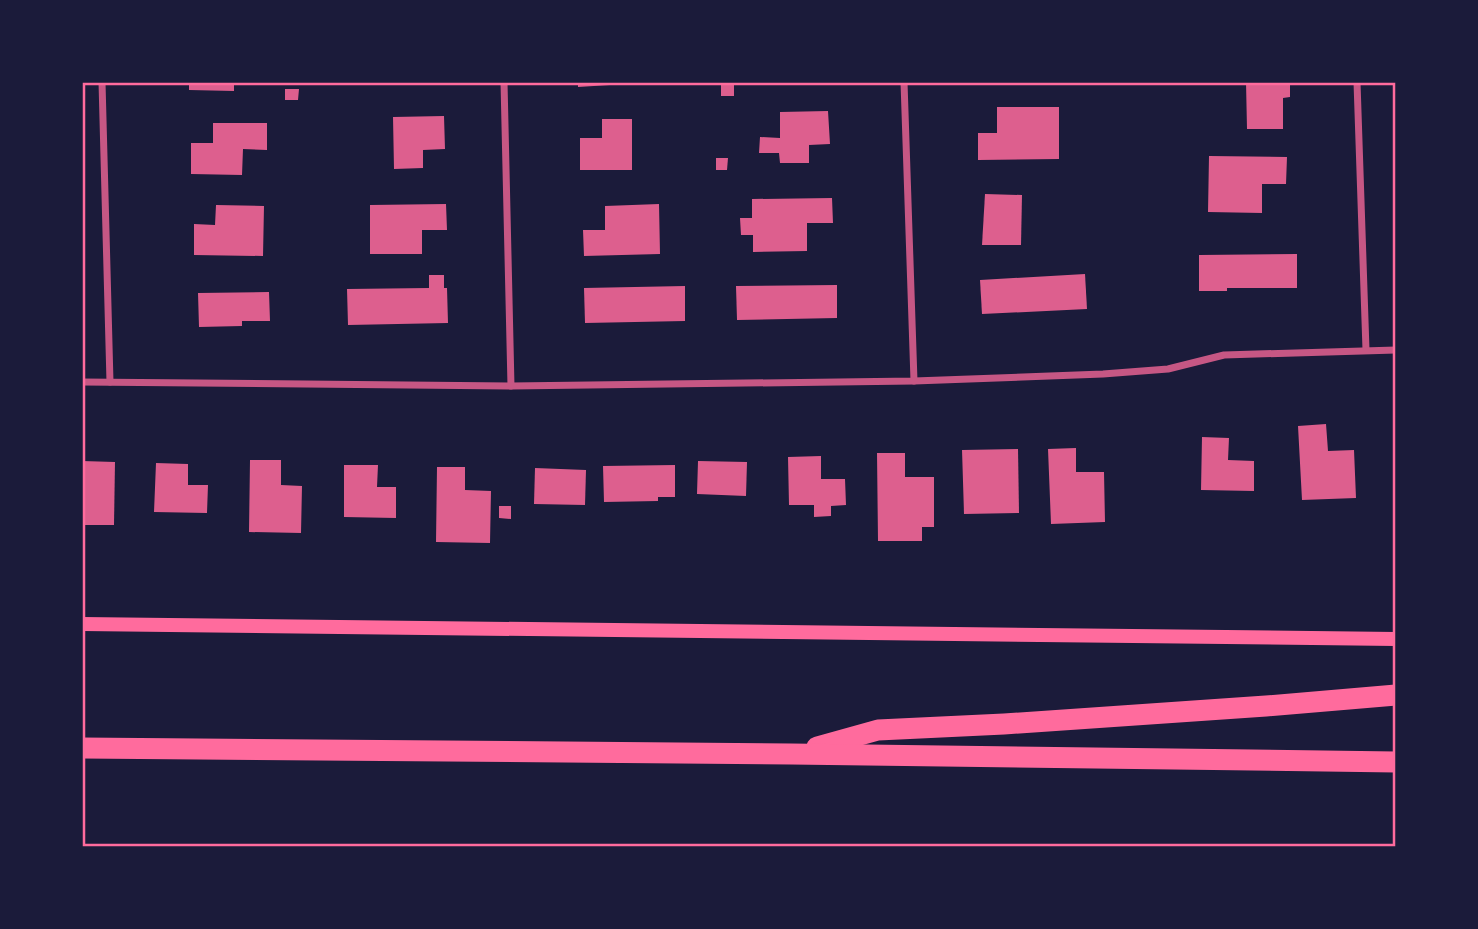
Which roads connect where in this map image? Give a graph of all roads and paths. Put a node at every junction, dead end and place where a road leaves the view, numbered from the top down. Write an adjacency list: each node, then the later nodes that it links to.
1 (102, 82): 9 (street)
2 (504, 82): 10 (street)
3 (904, 82): 7 (street)
4 (1357, 82): 5 (street)
5 (1366, 350): 6 (street); 7 (street)
6 (1396, 350)
7 (914, 381): 10 (street)
8 (82, 382): 9 (street)
9 (110, 382): 10 (street)
10 (511, 386)
11 (82, 624): 12 (main road)
12 (1396, 639)
13 (1396, 695): 15 (highway)
14 (82, 748): 15 (highway)
15 (791, 754): 16 (highway)
16 (1396, 762)

